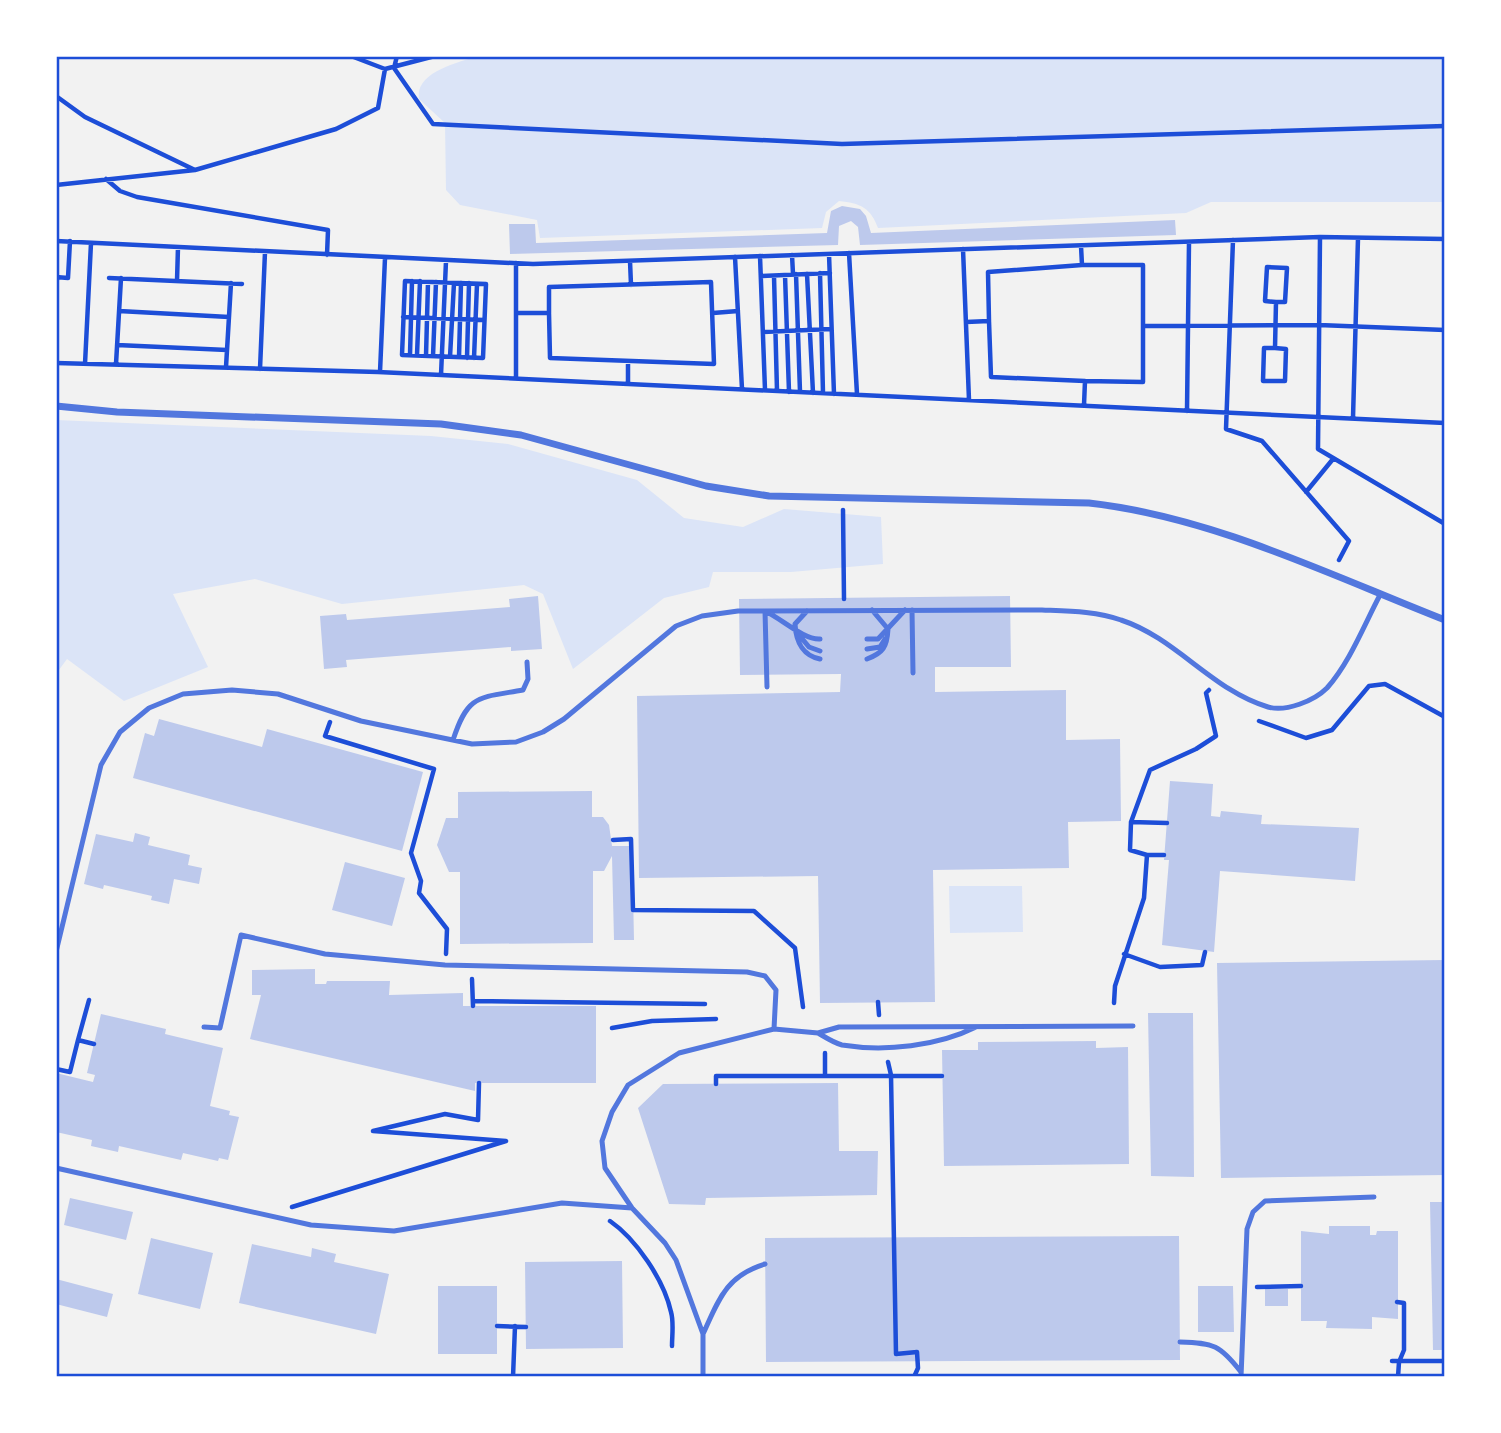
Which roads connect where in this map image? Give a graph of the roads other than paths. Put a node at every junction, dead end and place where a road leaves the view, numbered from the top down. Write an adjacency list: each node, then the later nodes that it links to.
1 (56, 406): 2 (street)
2 (1380, 595): 4 (lane); 7 (street)
3 (872, 610): 4 (lane); 6 (lane); 8 (lane)
4 (909, 610): 8 (lane); 17 (lane)
5 (765, 611): 6 (lane); 9 (lane); 18 (lane); 19 (lane)
6 (807, 611): 9 (lane)
7 (1445, 620)
8 (888, 629): 11 (lane); 12 (lane); 15 (lane)
9 (795, 630): 10 (lane); 13 (lane); 14 (lane)
10 (820, 639)
11 (867, 639)
12 (867, 649)
13 (820, 651)
14 (820, 659)
15 (867, 659)
16 (527, 662): 19 (lane)
17 (913, 673)
18 (767, 687)
19 (453, 740): 20 (lane)
20 (56, 952)
21 (978, 1026): 22 (lane); 25 (lane); 25 (lane)
22 (1133, 1026)
23 (204, 1027): 24 (lane)
24 (774, 1029): 25 (lane); 28 (lane)
25 (818, 1033)
26 (56, 1168): 28 (lane)
27 (1374, 1198): 32 (lane)
28 (632, 1208): 30 (lane)
29 (765, 1264): 30 (lane)
30 (703, 1334): 33 (lane)
31 (1180, 1342): 32 (lane)
32 (1241, 1374)
33 (703, 1377)

